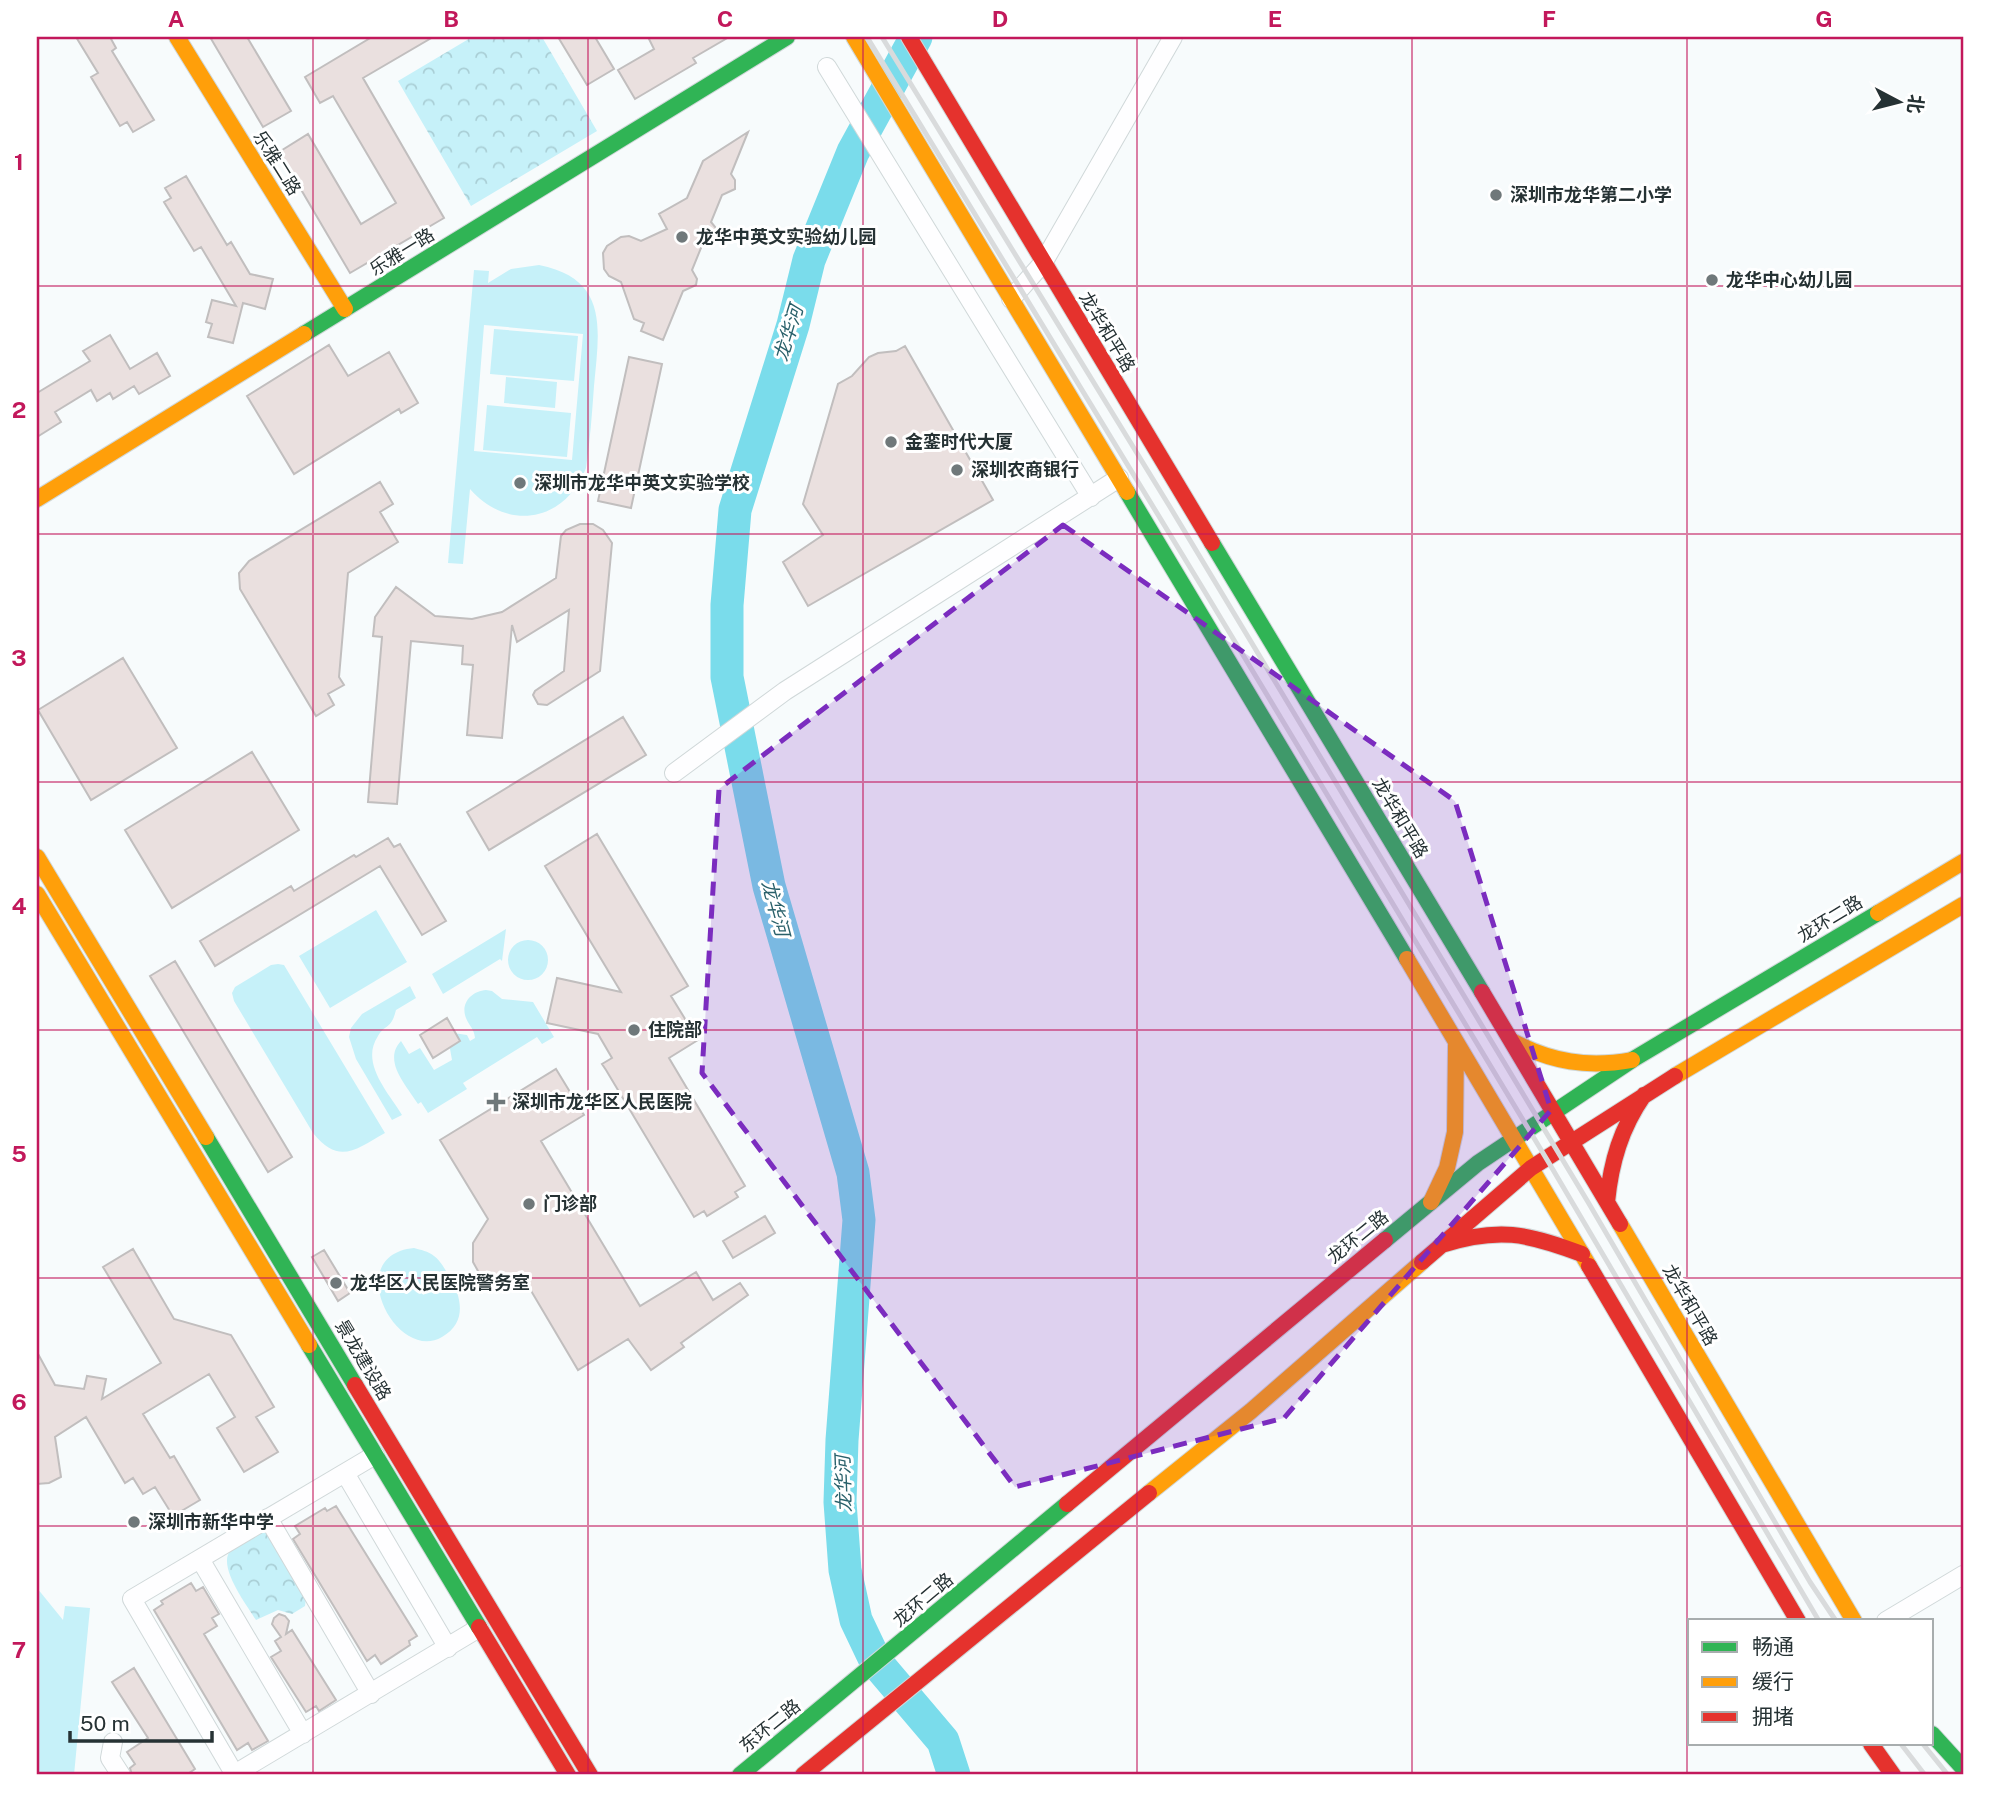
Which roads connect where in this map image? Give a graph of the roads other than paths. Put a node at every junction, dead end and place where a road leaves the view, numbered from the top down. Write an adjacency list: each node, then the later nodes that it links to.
1 (177, 37): 9 (main road, 乐雅二路)
2 (787, 37): 9 (main road, 乐雅一路)
3 (854, 37): 8 (main road)
4 (909, 37): 7 (main road, 龙华和平路)
5 (1173, 37): 7 (street)
6 (827, 67): 11 (street)
7 (1043, 263): 8 (street); 18 (main road, 龙华和平路)
8 (1011, 299): 10 (main road)
9 (345, 309): 12 (main road, 乐雅一路)
10 (1119, 478): 11 (street); 19 (main road)
11 (1091, 497): 13 (street)
12 (37, 499)
13 (674, 773)
14 (37, 857): 50 (main road, 景龙建设路)
15 (1963, 862): 20 (main road, 龙环二路)
16 (37, 894): 30 (main road)
17 (1963, 905): 21 (main road)
18 (1512, 1041): 20 (main road); 22 (main road, 龙华和平路)
19 (1456, 1043): 23 (main road); 26 (main road)
20 (1632, 1060): 22 (main road, 龙环二路)
21 (1644, 1095): 24 (main road); 27 (main road)
22 (1554, 1111): 23 (main road, 龙环二路); 24 (main road, 龙华和平路)
23 (1514, 1138): 25 (main road); 26 (main road, 龙环二路)
24 (1571, 1141): 25 (main road); 27 (main road, 龙华和平路)
25 (1531, 1168): 28 (main road); 29 (main road)
26 (1432, 1202): 41 (main road, 龙环二路)
27 (1607, 1202): 36 (main road, 龙华和平路)
28 (1441, 1245): 29 (main road); 52 (main road)
29 (1582, 1254): 35 (main road)
30 (375, 1455): 31 (street); 38 (main road)
31 (345, 1473): 32 (street); 39 (street)
32 (268, 1518): 33 (street); 40 (street)
33 (200, 1559): 42 (street); 48 (street)
34 (1963, 1575): 37 (street)
35 (1797, 1619)
36 (1853, 1619)
37 (1889, 1619)
38 (479, 1628): 39 (street); 49 (main road)
39 (448, 1648): 40 (street)
40 (371, 1694): 42 (street)
41 (825, 1706): 51 (main road, 东环二路)
42 (303, 1734): 48 (street)
43 (1934, 1736): 46 (main road)
44 (113, 1742): 47 (street)
45 (1872, 1745): 53 (main road)
46 (1963, 1768)
47 (121, 1775)
48 (234, 1775)
49 (568, 1775)
50 (590, 1775)
51 (740, 1775)
52 (803, 1775)
53 (1894, 1775)

